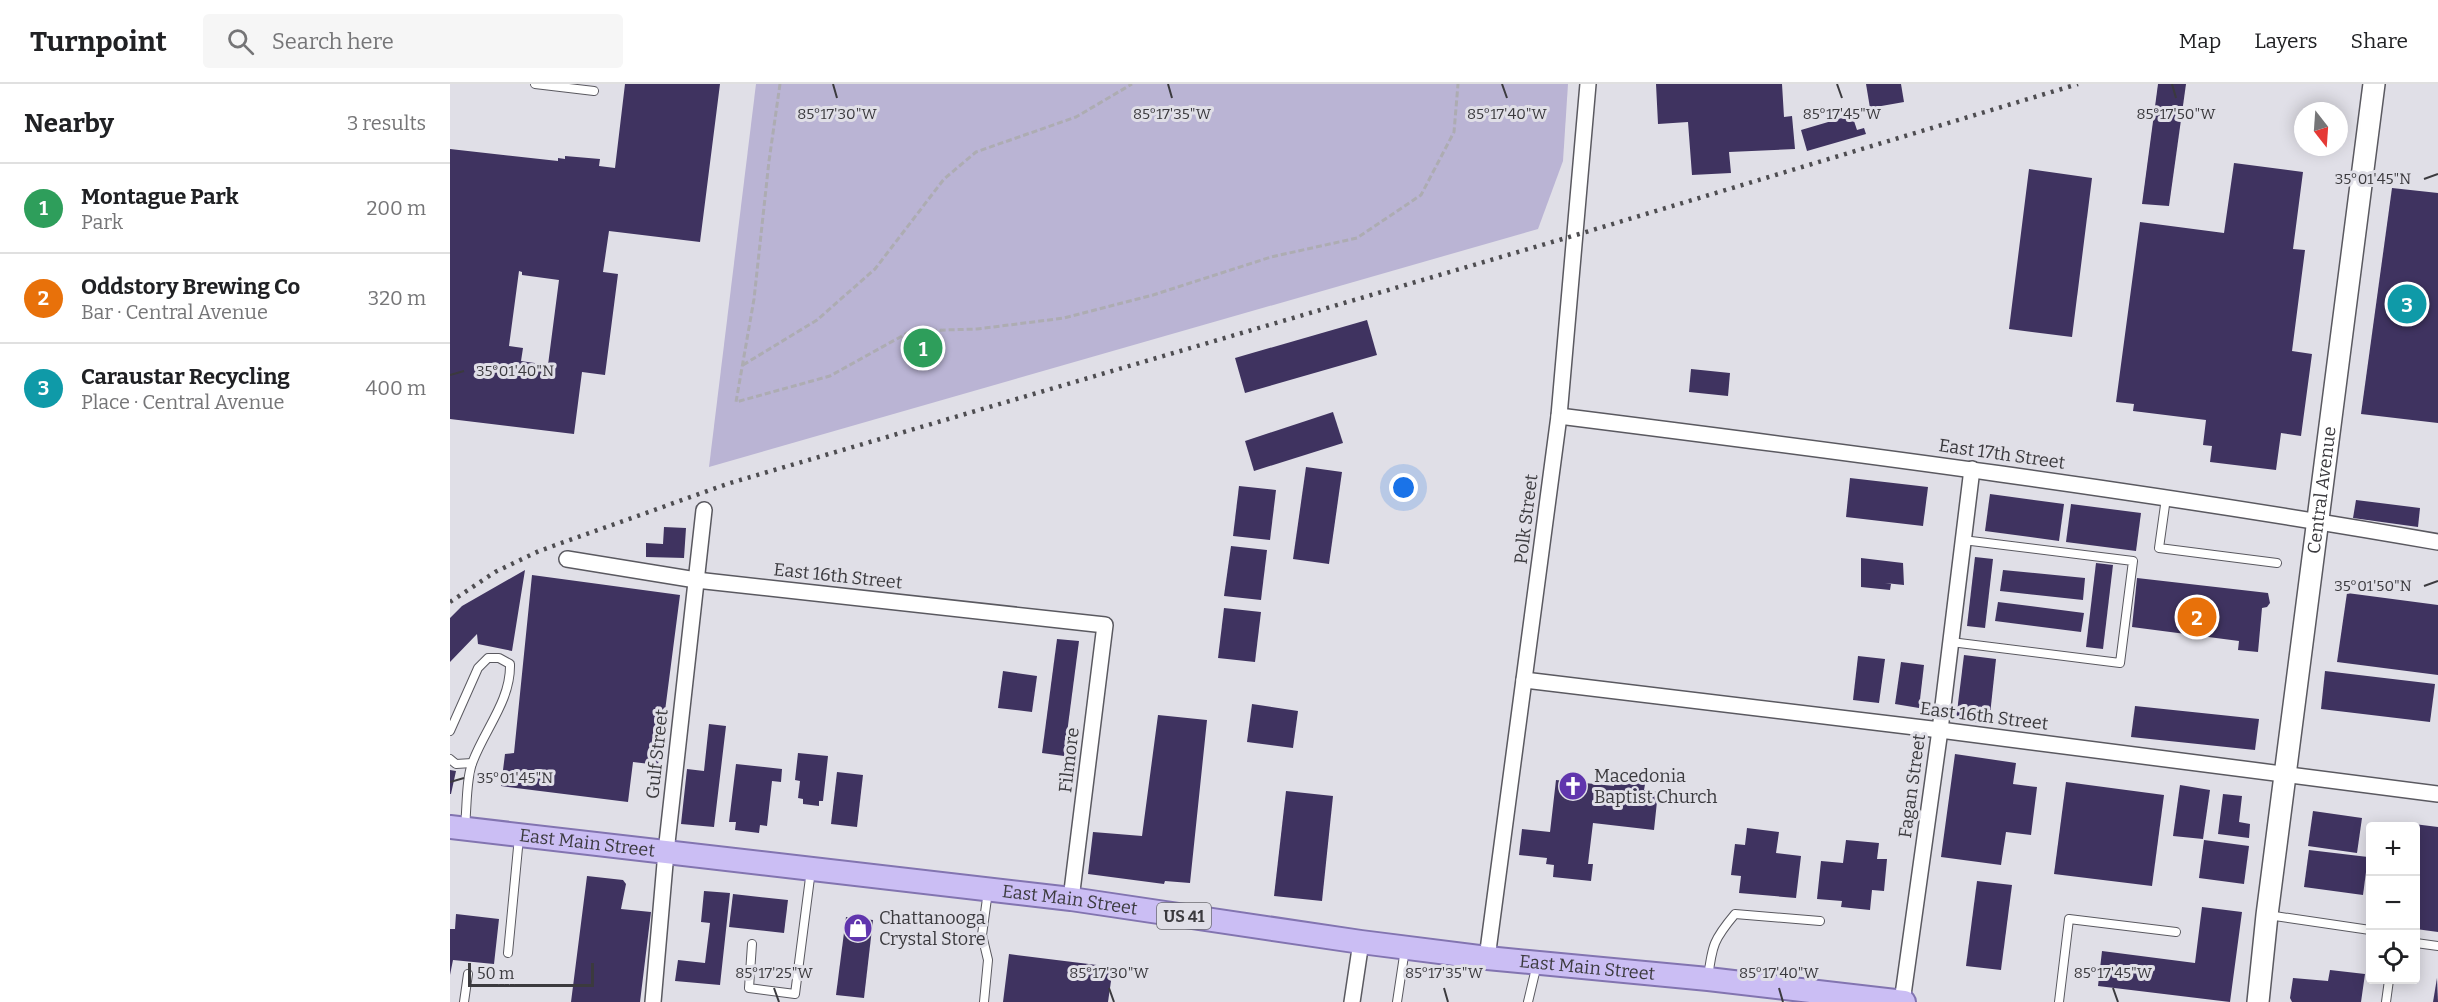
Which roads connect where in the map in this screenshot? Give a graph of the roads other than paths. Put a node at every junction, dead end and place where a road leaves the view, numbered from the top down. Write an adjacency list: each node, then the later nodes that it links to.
1 (535, 84): 4 (lane)
2 (1588, 84): 5 (street, Polk Street)
3 (2374, 84): 9 (main road, Central Avenue)
4 (594, 91)
5 (1559, 416): 6 (street, East 17th Street); 17 (street, Polk Street)
6 (1972, 469): 7 (street, East 17th Street); 10 (street, Fagan Street)
7 (2166, 498): 9 (street, East 17th Street); 13 (lane)
8 (704, 510): 14 (street, Gulf Street)
9 (2317, 521): 11 (street, East 17th Street); 22 (main road, Central Avenue)
10 (1963, 540): 16 (street, Fagan Street); 16 (lane)
11 (2438, 542)
12 (567, 559): 14 (street, East 16th Street)
13 (2277, 563)
14 (696, 580): 15 (street, East 16th Street); 26 (street, Gulf Street)
15 (1105, 626): 29 (street, Filmore)
16 (1951, 642): 18 (street, Fagan Street)
17 (1524, 680): 18 (street, East 16th Street); 40 (street, Polk Street)
18 (1940, 730): 22 (street, East 16th Street); 52 (street, Fagan Street)
19 (450, 731): 21 (lane)
20 (450, 759): 21 (lane)
21 (472, 763): 24 (lane)
22 (2286, 774): 23 (street, East 16th Street); 30 (main road, Central Avenue)
23 (2438, 794)
24 (457, 828): 25 (main road, East Main Street / US 41)
25 (519, 836): 26 (main road, East Main Street / US 41); 39 (lane)
26 (666, 852): 27 (main road, East Main Street / US 41); 47 (street, Gulf Street)
27 (811, 869): 28 (main road, East Main Street / US 41); 35 (lane)
28 (989, 890): 29 (main road, East Main Street / US 41); 48 (lane)
29 (1071, 900): 34 (main road, East Main Street / US 41)
30 (2267, 915): 32 (lane); 54 (main road, Central Avenue)
31 (1820, 921): 43 (lane)
32 (2366, 929)
33 (2176, 932): 53 (lane)
34 (1360, 942): 38 (main road, East Main Street / US 41); 49 (street)
35 (752, 944)
36 (2420, 944): 37 (lane)
37 (2438, 946)
38 (1405, 948): 40 (main road, East Main Street / US 41); 50 (lane)
39 (508, 953)
40 (1487, 958): 41 (main road, East Main Street / US 41)
41 (1538, 963): 43 (main road, East Main Street / US 41); 51 (lane)
42 (468, 974): 46 (lane)
43 (1708, 979): 45 (main road, East Main Street / US 41)
44 (2388, 984): 55 (lane)
45 (1783, 995): 52 (main road, East Main Street / US 41)
46 (464, 1002)
47 (653, 1002)
48 (984, 1002)
49 (1352, 1002)
50 (1397, 1002)
51 (1528, 1002)
52 (1903, 1002)
53 (2059, 1002)
54 (2258, 1002)
55 (2386, 1002)

